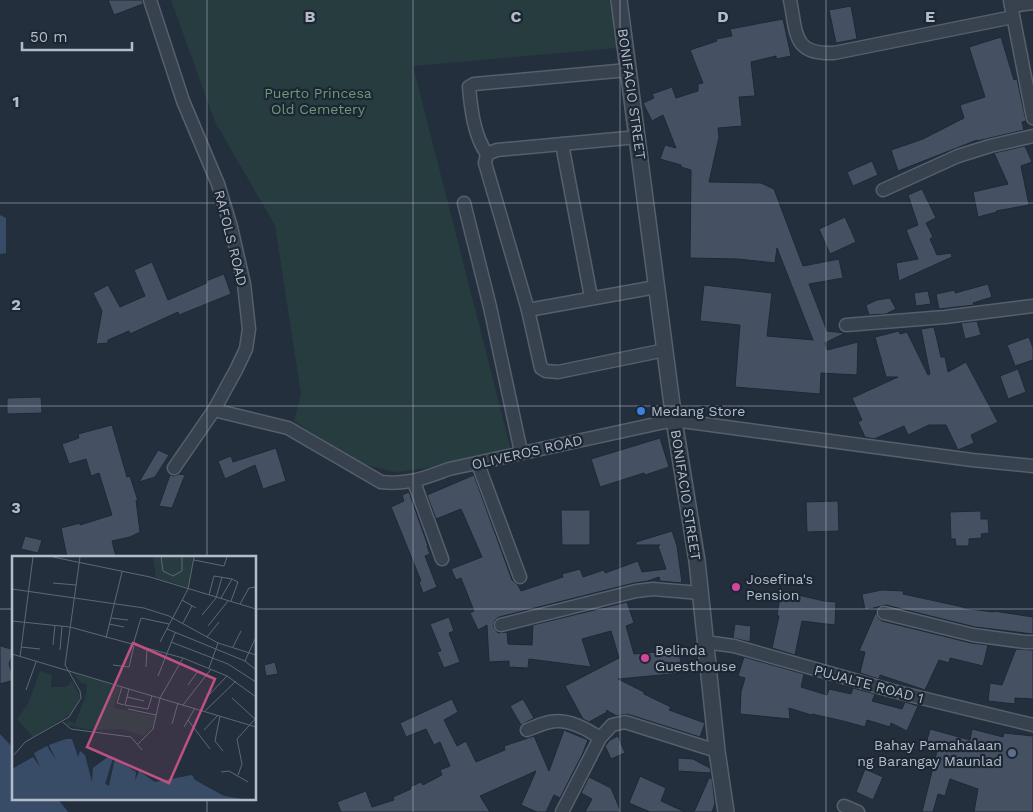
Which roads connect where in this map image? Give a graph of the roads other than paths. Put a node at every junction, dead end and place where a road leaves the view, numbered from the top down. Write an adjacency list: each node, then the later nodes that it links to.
1 (150, 0): 20 (street, RAFOLS ROAD)
2 (619, 0): 6 (street, BONIFACIO STREET)
3 (790, 0): 5 (street)
4 (1033, 3): 5 (street)
5 (1011, 8): 7 (street)
6 (628, 70): 8 (street, BONIFACIO STREET); 11 (street)
7 (1033, 118)
8 (638, 136): 10 (street); 14 (street, BONIFACIO STREET)
9 (1033, 136): 12 (street)
10 (562, 144): 11 (street); 15 (street)
11 (486, 154): 17 (street)
12 (883, 190)
13 (464, 203): 22 (street)
14 (656, 287): 15 (street); 19 (street, BONIFACIO STREET)
15 (591, 298): 17 (street)
16 (1033, 306): 18 (street)
17 (528, 310): 19 (street)
18 (846, 325)
19 (665, 350): 21 (street, BONIFACIO STREET)
20 (214, 410): 25 (street, RAFOLS ROAD); 26 (street, OLIVEROS ROAD)
21 (674, 420): 22 (street, OLIVEROS ROAD); 24 (street, OLIVEROS ROAD); 29 (street, BONIFACIO STREET)
22 (521, 452): 23 (street, OLIVEROS ROAD)
23 (478, 464): 26 (street, OLIVEROS ROAD); 28 (street)
24 (1033, 466)
25 (174, 468)
26 (414, 482): 27 (street)
27 (442, 559)
28 (520, 577)
29 (700, 593): 31 (street); 32 (street, BONIFACIO STREET)
30 (884, 613): 33 (street)
31 (501, 625)
32 (704, 642): 34 (street, PUJALTE ROAD 1); 37 (street, BONIFACIO STREET)
33 (1033, 642)
34 (1033, 725)
35 (527, 730): 36 (street)
36 (600, 738): 37 (street); 39 (street)
37 (717, 751): 40 (street, BONIFACIO STREET)
38 (844, 806): 41 (street)
39 (562, 812)
40 (726, 812)
41 (858, 812)

